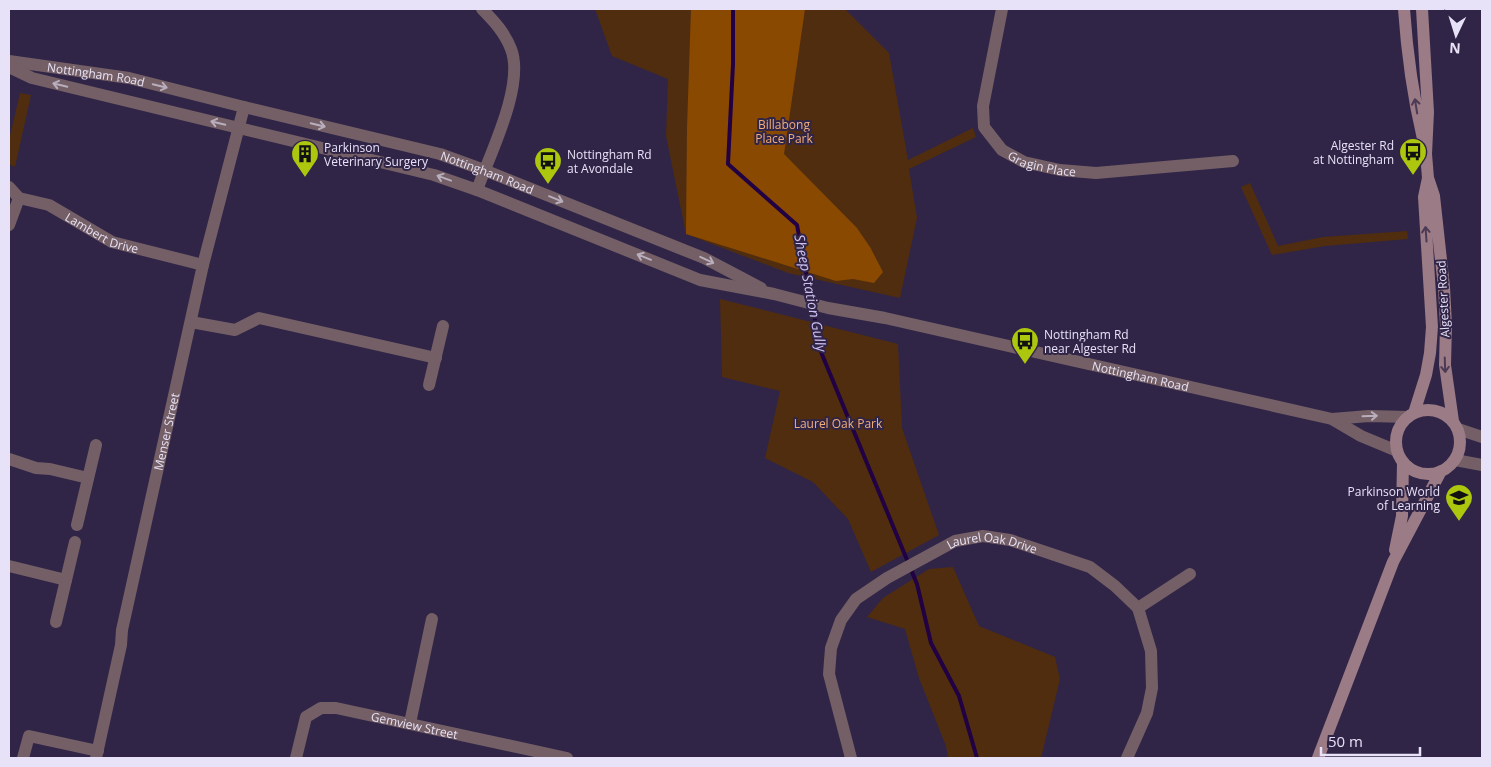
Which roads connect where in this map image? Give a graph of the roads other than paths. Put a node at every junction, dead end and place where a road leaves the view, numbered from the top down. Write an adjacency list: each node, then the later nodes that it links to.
1 (482, 9): 11 (street)
2 (1002, 9): 10 (street, Gragin Place)
3 (1404, 9): 9 (main road, Algester Road, one-way to 3)
4 (1422, 9): 9 (main road, Algester Road)
5 (9, 61): 7 (street, Nottingham Road, one-way to 7)
6 (9, 67): 8 (street, Nottingham Road, one-way to 6)
7 (244, 107): 8 (street, Menser Street); 11 (street, Nottingham Road, one-way to 11)
8 (238, 128): 14 (street, Nottingham Road, one-way to 8); 17 (street, Menser Street)
9 (1426, 154): 12 (main road, Algester Road)
10 (1233, 161)
11 (484, 170): 14 (street); 18 (street, Nottingham Road, one-way to 18)
12 (1428, 178): 23 (main road, Algester Road, one-way to 12); 25 (main road, Algester Road, one-way to 25)
13 (9, 187): 15 (street)
14 (477, 190): 18 (street, Nottingham Road, one-way to 14)
15 (19, 198): 16 (street); 17 (street, Lambert Drive)
16 (9, 224)
17 (203, 265): 19 (street, Menser Street)
18 (774, 294): 24 (street, Nottingham Road)
19 (191, 322): 21 (street); 44 (street, Menser Street)
20 (443, 326): 21 (street)
21 (436, 358): 22 (street)
22 (429, 385)
23 (1411, 415): 24 (street, Nottingham Road, one-way to 23); 25 (main road); 28 (main road)
24 (1332, 419): 28 (street, Nottingham Road)
25 (1455, 425): 26 (street); 30 (main road)
26 (1482, 437)
27 (96, 445): 33 (street)
28 (1400, 456): 32 (main road); 36 (main road)
29 (9, 459): 33 (street)
30 (1455, 460): 31 (street); 32 (main road)
31 (1482, 465)
32 (1441, 471): 36 (main road)
33 (88, 478): 34 (street)
34 (77, 525)
35 (75, 542): 39 (street)
36 (1393, 562): 50 (main road)
37 (9, 566): 39 (street)
38 (1190, 574): 40 (street)
39 (66, 580): 42 (street)
40 (1138, 608): 48 (street, Laurel Oak Drive); 49 (street, Laurel Oak Drive)
41 (432, 619): 43 (street)
42 (56, 622)
43 (410, 723): 46 (street, Gemview Street); 47 (street, Gemview Street)
44 (97, 755): 45 (street)
45 (23, 758)
46 (296, 758)
47 (567, 758)
48 (851, 758)
49 (1127, 758)
50 (1318, 758)

